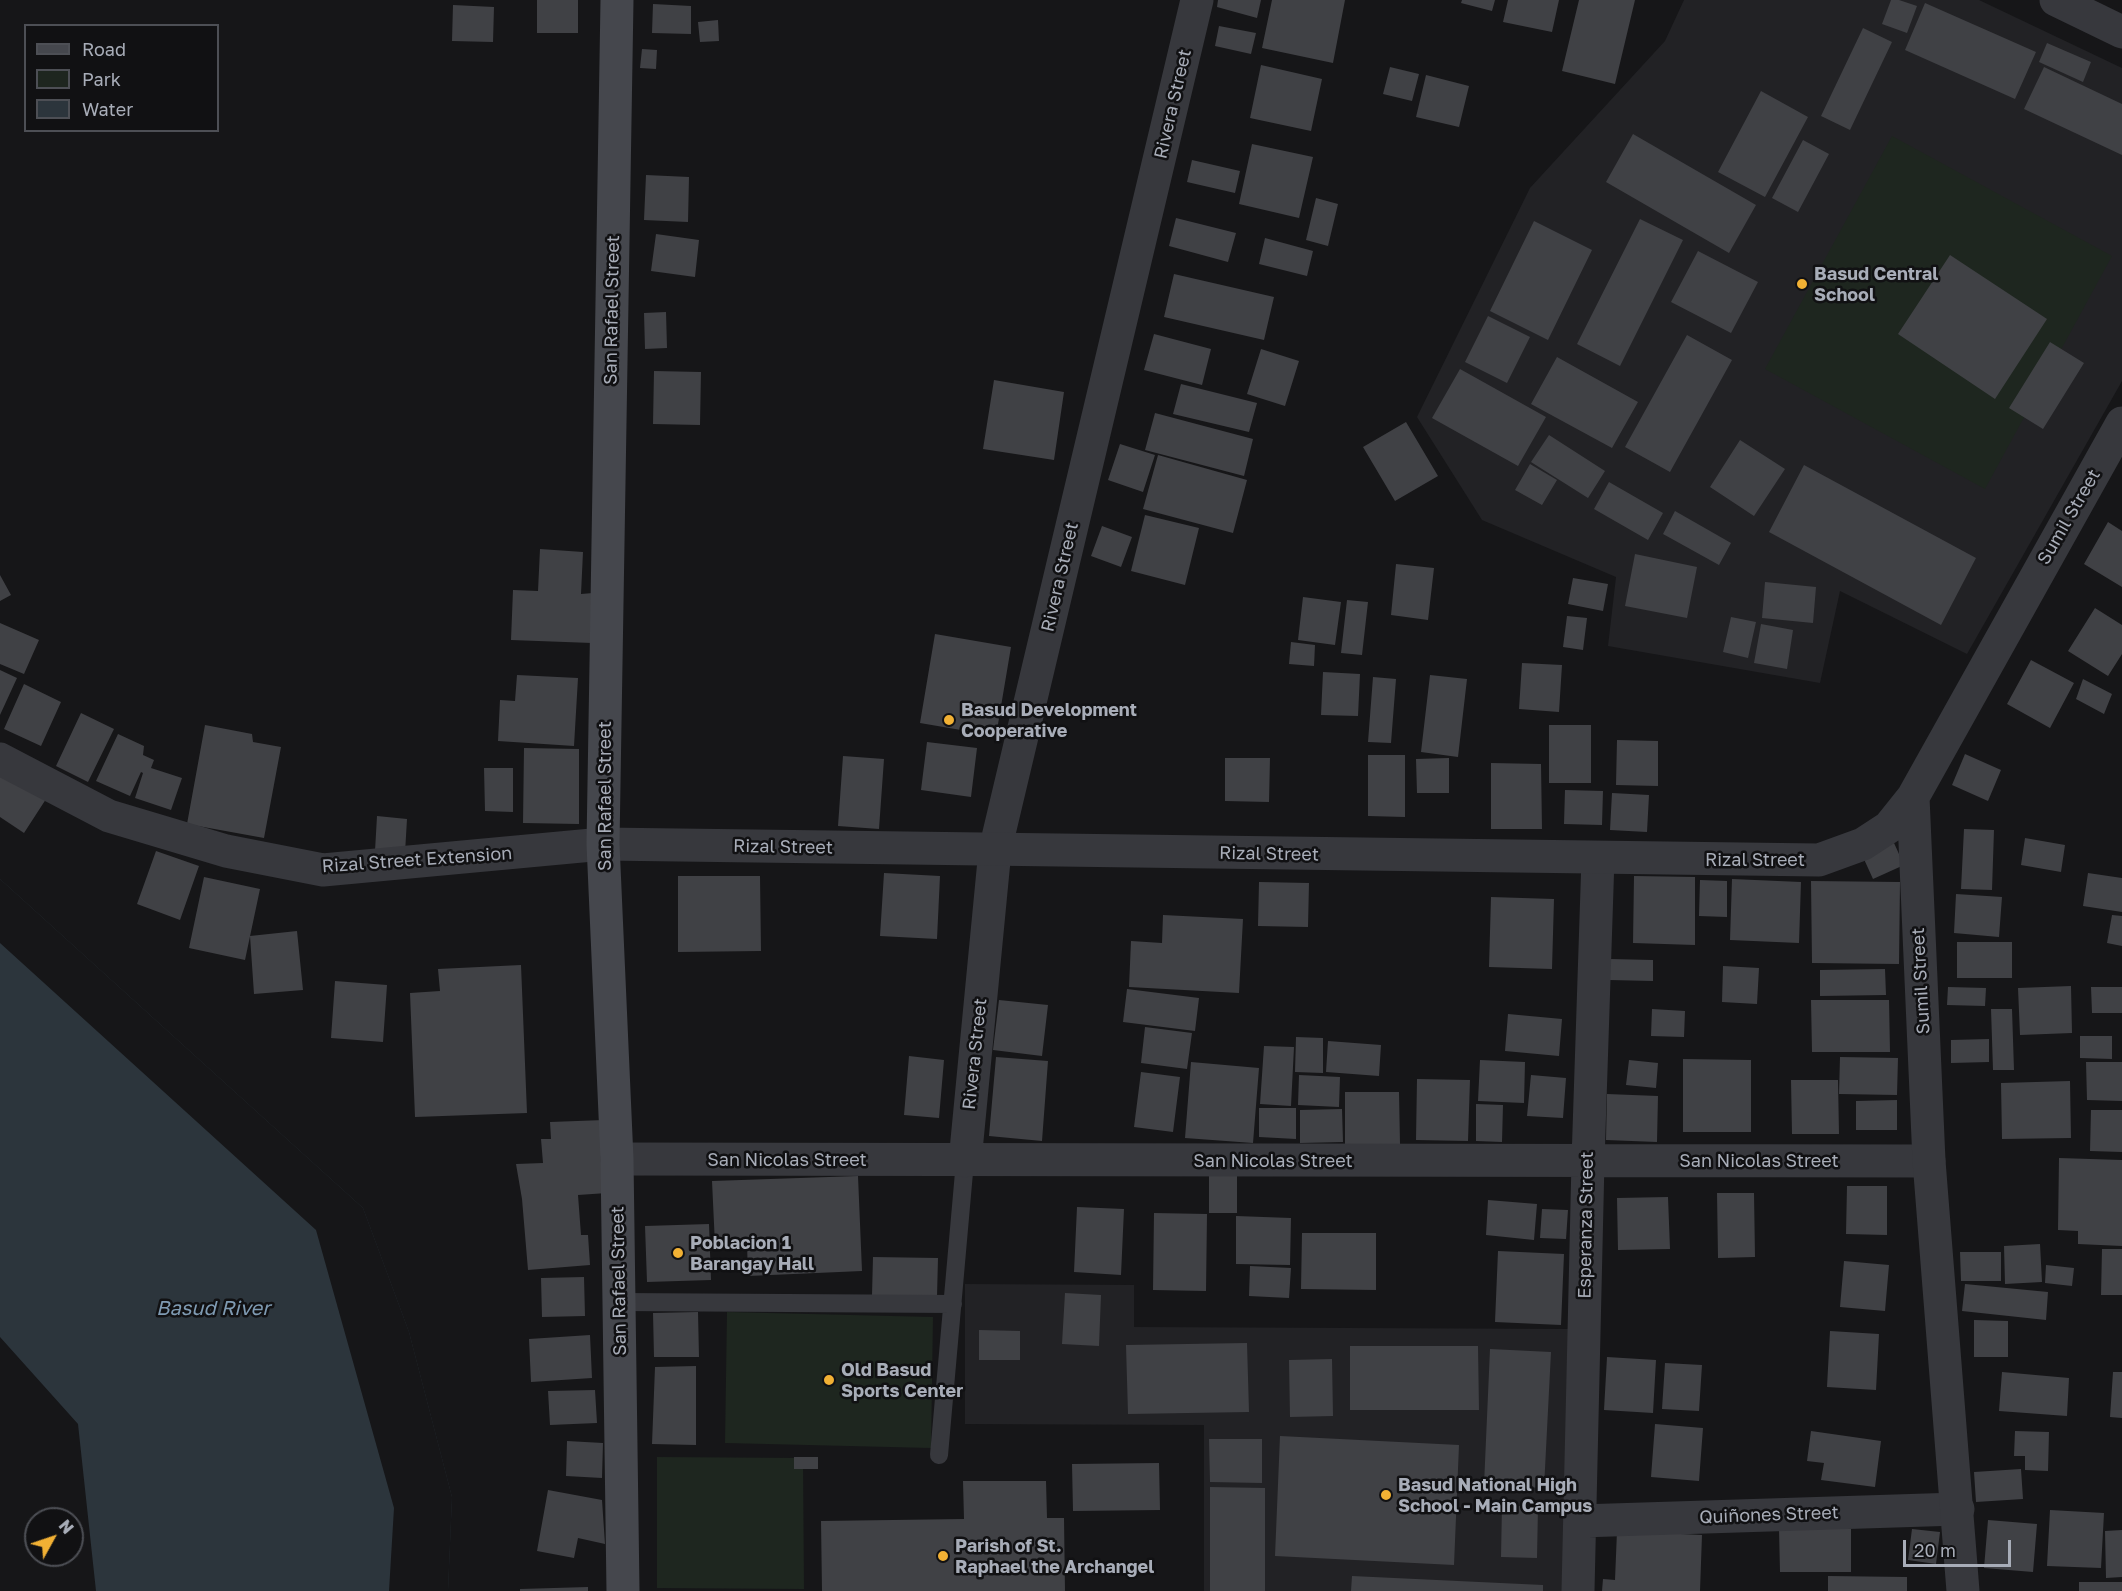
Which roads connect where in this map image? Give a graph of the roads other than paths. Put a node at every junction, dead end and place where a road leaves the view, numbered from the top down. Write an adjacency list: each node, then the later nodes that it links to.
1 (617, 0): 8 (main road, San Rafael Street)
2 (1197, 0): 9 (street, Rivera Street)
3 (2056, 0): 4 (street)
4 (2122, 32)
5 (2122, 423): 7 (street, Sumil Street)
6 (0, 759): 8 (street, Rizal Street Extension)
7 (1913, 797): 10 (street, Rizal Street); 14 (street, Sumil Street)
8 (603, 844): 9 (street, Rizal Street); 11 (main road, San Rafael Street)
9 (995, 850): 10 (street, Rizal Street); 12 (street, Rivera Street)
10 (1598, 858): 13 (street, Esperanza Street)
11 (617, 1159): 12 (street, San Nicolas Street); 15 (main road, San Rafael Street)
12 (965, 1161): 13 (street, San Nicolas Street); 16 (lane)
13 (1587, 1161): 14 (street, San Nicolas Street); 19 (street, Esperanza Street)
14 (1929, 1161): 18 (street, Sumil Street)
15 (619, 1302): 16 (lane); 20 (main road, San Rafael Street)
16 (953, 1304): 17 (lane)
17 (939, 1455)
18 (1958, 1509): 19 (street, Quiñones Street); 22 (street, Sumil Street)
19 (1580, 1521): 21 (street, Esperanza Street)
20 (623, 1591)
21 (1578, 1591)
22 (1963, 1591)

